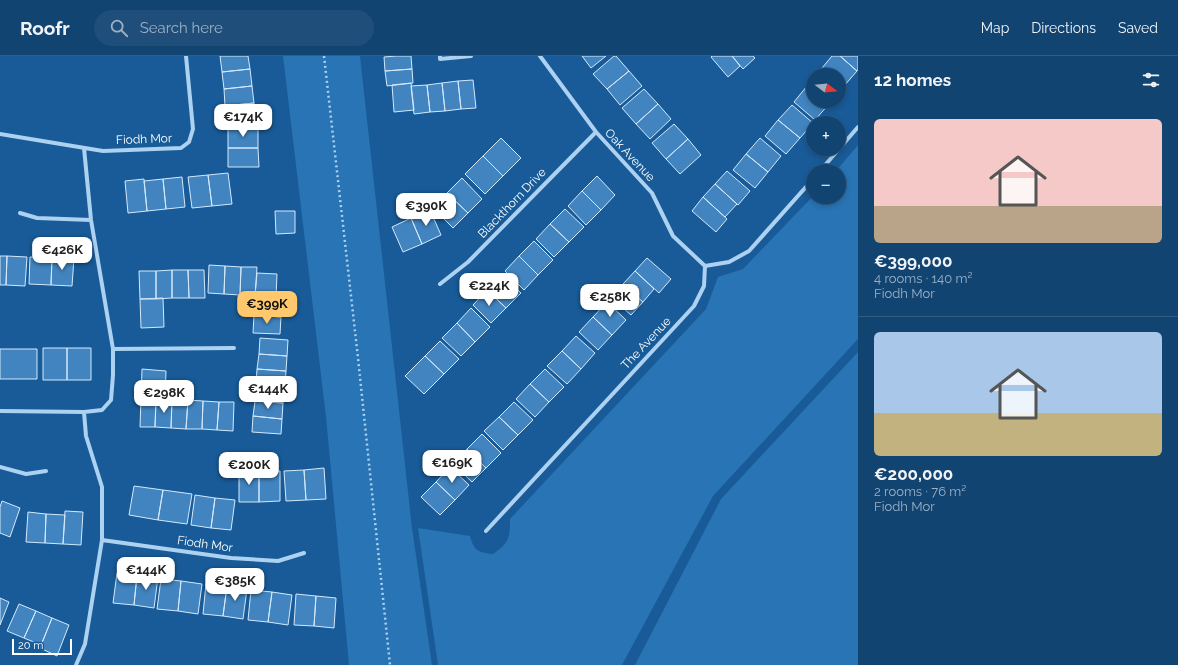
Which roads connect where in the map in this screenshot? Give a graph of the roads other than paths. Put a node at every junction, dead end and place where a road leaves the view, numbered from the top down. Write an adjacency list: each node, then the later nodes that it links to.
1 (186, 56): 8 (street, Fiodh Mor)
2 (440, 56): 3 (street)
3 (471, 56)
4 (540, 56): 6 (street, Oak Avenue)
5 (858, 127): 9 (street)
6 (596, 132): 13 (street, Oak Avenue); 14 (street, Blackthorn Drive)
7 (0, 134): 8 (street, Fiodh Mor)
8 (84, 148): 12 (street)
9 (826, 164)
10 (806, 187): 13 (street)
11 (20, 213): 12 (street)
12 (91, 220): 15 (street)
13 (705, 266): 21 (street, The Avenue)
14 (440, 284)
15 (113, 348): 16 (street); 18 (street)
16 (234, 348)
17 (0, 411): 18 (street)
18 (84, 412): 22 (street)
19 (0, 467): 20 (street)
20 (46, 471)
21 (486, 531)
22 (102, 540): 23 (street, Fiodh Mor); 24 (street)
23 (304, 553)
24 (76, 665)

